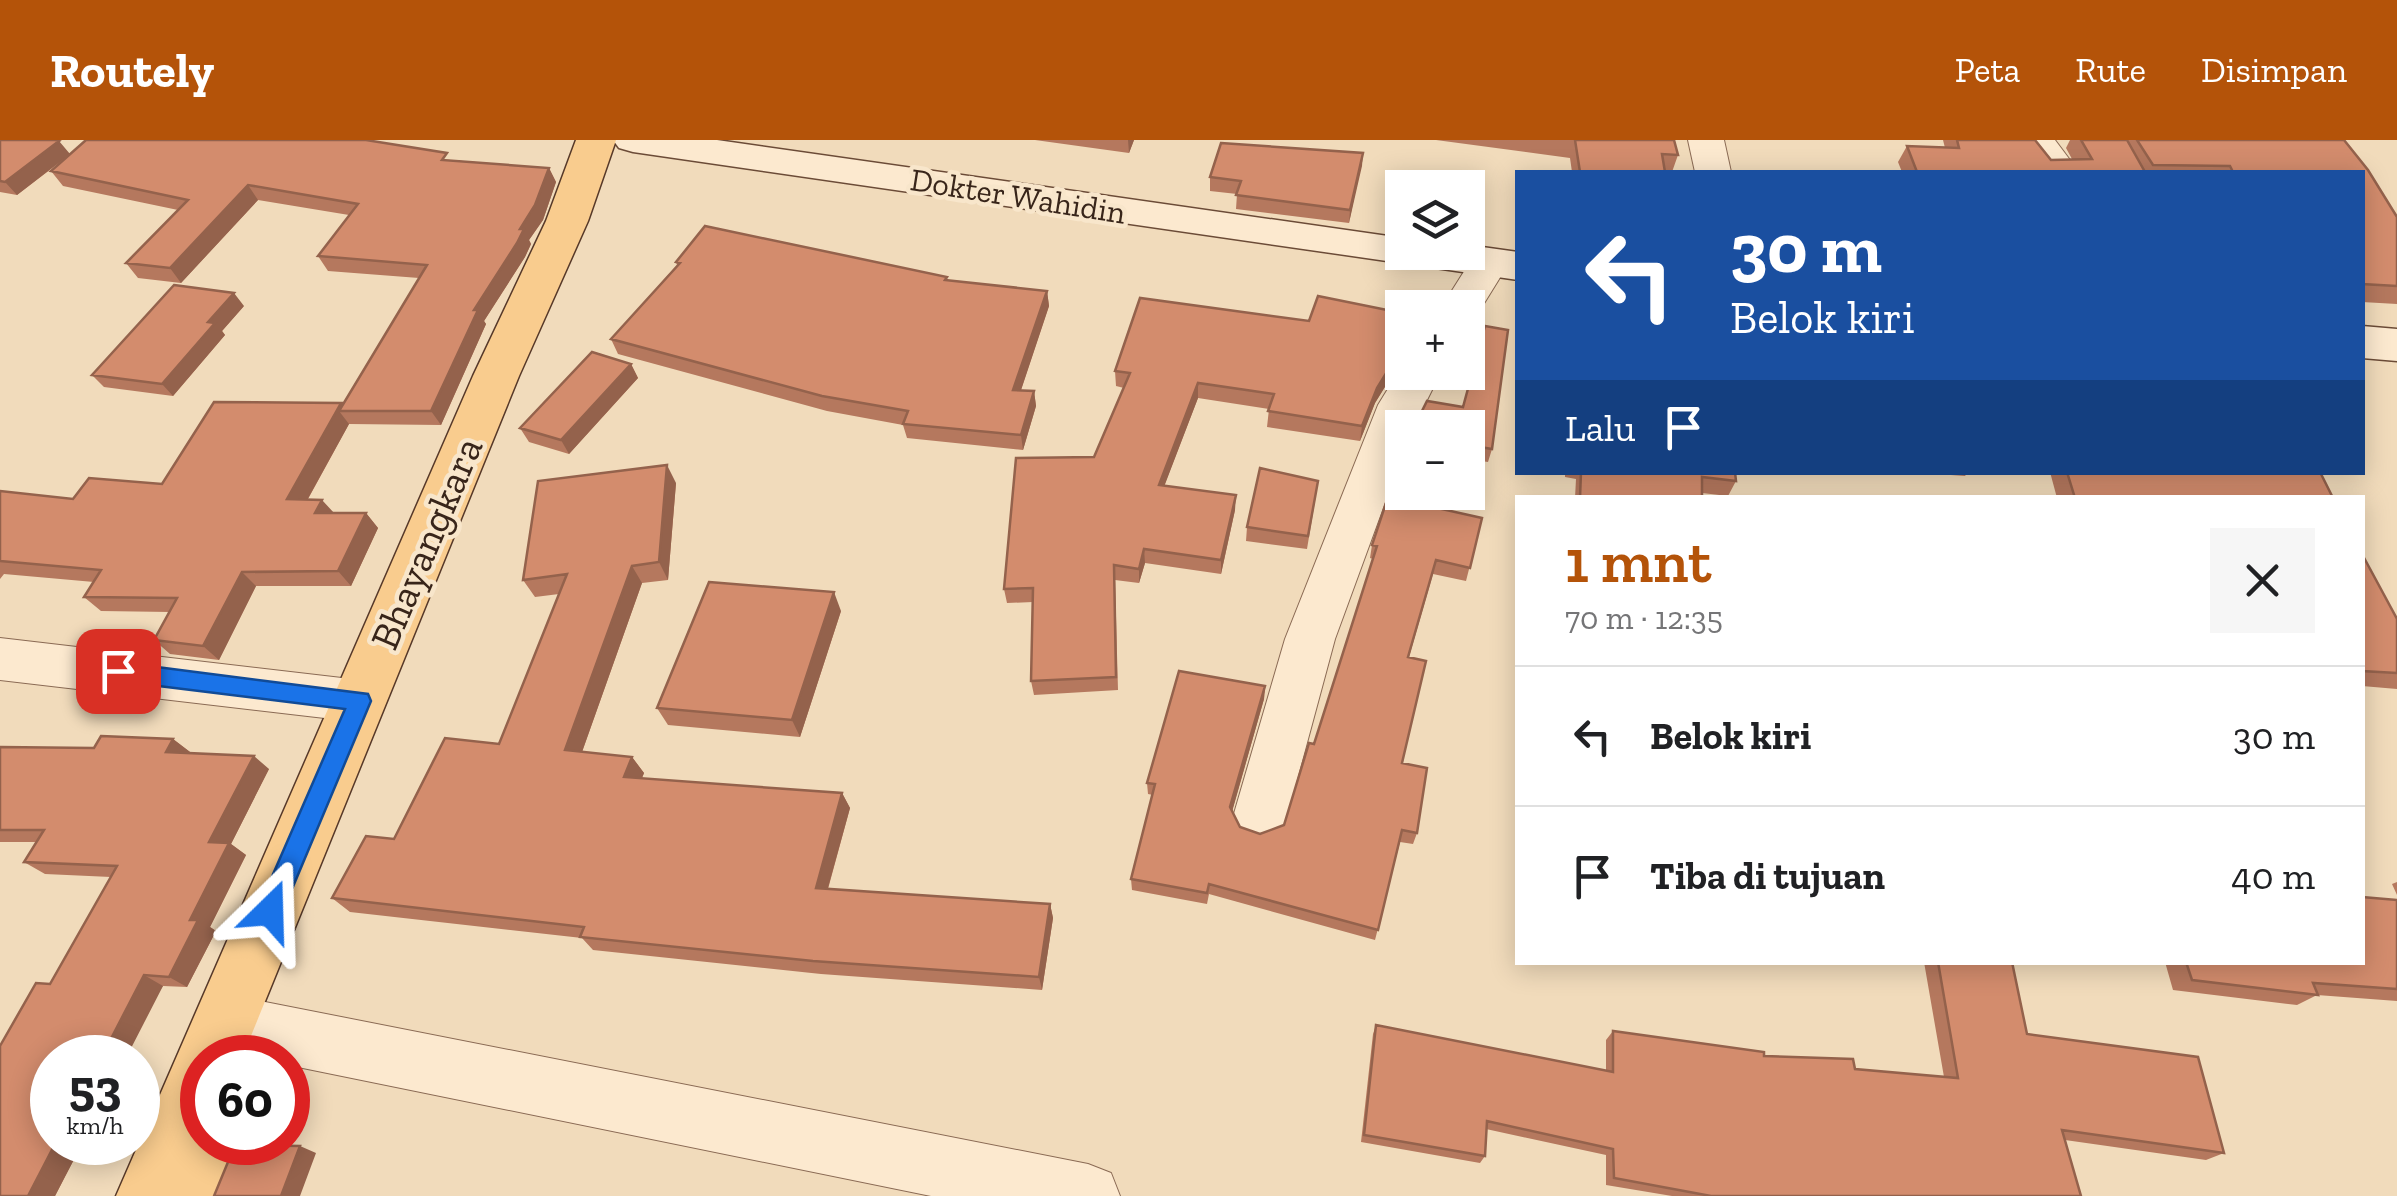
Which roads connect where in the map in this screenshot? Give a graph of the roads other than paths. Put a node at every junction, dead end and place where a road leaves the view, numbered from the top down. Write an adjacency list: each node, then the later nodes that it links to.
1 (596, 140): 14 (main road, Bhayangkara)
2 (629, 140): 7 (street, Dokter Wahidin); 17 (main road, Bhayangkara)
3 (1706, 140): 5 (street)
4 (2036, 140): 6 (street)
5 (1713, 170)
6 (2058, 170)
7 (1385, 249)
8 (1503, 265): 9 (street)
9 (1479, 290)
10 (2365, 342): 11 (street)
11 (2397, 345)
12 (1409, 390): 15 (street)
13 (0, 659): 14 (street)
14 (360, 701): 16 (main road, Bhayangkara)
15 (1260, 818)
16 (244, 1035)
17 (245, 1035)
18 (310, 1060): 23 (street)
19 (180, 1125): 21 (main road)
20 (207, 1165): 22 (main road)
21 (150, 1196)
22 (195, 1196)
23 (1088, 1196)

